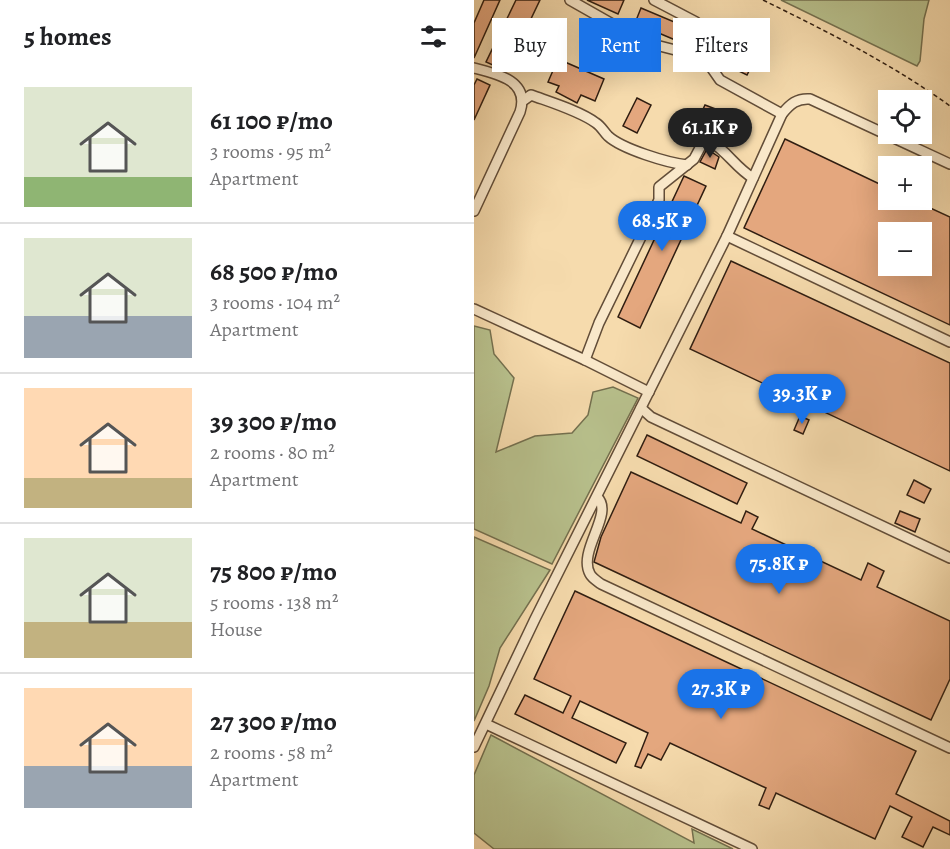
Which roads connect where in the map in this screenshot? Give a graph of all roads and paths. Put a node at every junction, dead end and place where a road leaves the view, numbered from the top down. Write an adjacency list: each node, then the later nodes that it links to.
1 (570, 0): 5 (lane)
2 (654, 0): 4 (lane)
3 (763, 0): 9 (path)
4 (688, 18)
5 (673, 49)
6 (474, 68): 8 (lane)
7 (714, 72): 10 (lane)
8 (524, 100): 12 (lane); 14 (lane)
9 (950, 106)
10 (782, 114): 11 (lane); 13 (lane)
11 (950, 164)
12 (687, 165): 13 (lane); 18 (lane)
13 (753, 178): 15 (lane)
14 (474, 211)
15 (727, 236): 17 (lane); 19 (lane)
16 (474, 309): 18 (lane)
17 (950, 342)
18 (585, 360): 19 (lane)
19 (649, 392): 20 (lane)
20 (641, 408): 21 (lane); 22 (lane)
21 (597, 496): 23 (lane); 25 (lane)
22 (950, 558)
23 (486, 724): 24 (lane); 26 (lane)
24 (474, 747)
25 (950, 748)
26 (752, 849)

